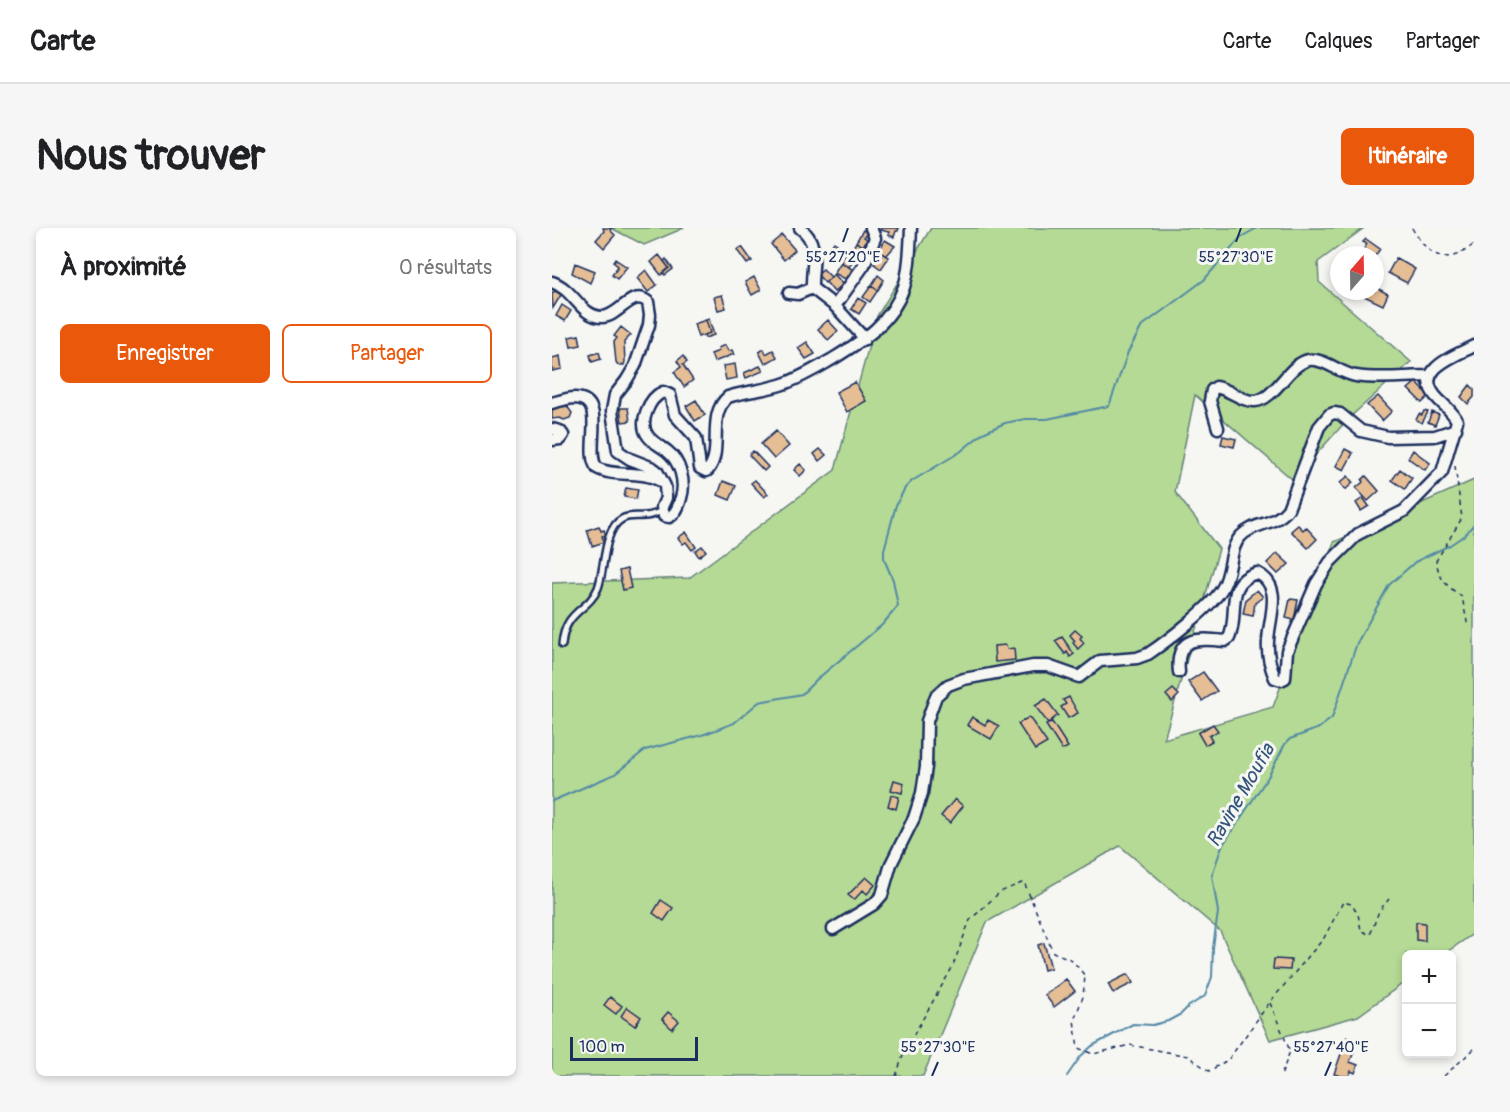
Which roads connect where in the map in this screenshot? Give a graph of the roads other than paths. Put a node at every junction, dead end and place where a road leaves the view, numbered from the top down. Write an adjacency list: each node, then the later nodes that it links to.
1 (800, 228): 5 (street)
2 (871, 228): 7 (street)
3 (911, 228): 8 (street)
4 (552, 282): 16 (street)
5 (812, 288): 6 (street); 7 (street)
6 (789, 293)
7 (835, 306): 8 (street)
8 (865, 339): 17 (street)
9 (1474, 346): 10 (street)
10 (1430, 376): 13 (street); 14 (street)
11 (552, 403): 16 (street)
12 (552, 429): 15 (street)
13 (1218, 429)
14 (1456, 429): 19 (street); 20 (street)
15 (552, 440)
16 (661, 480): 17 (street)
17 (662, 511): 18 (lane)
18 (562, 645)
19 (1179, 672)
20 (833, 929)

